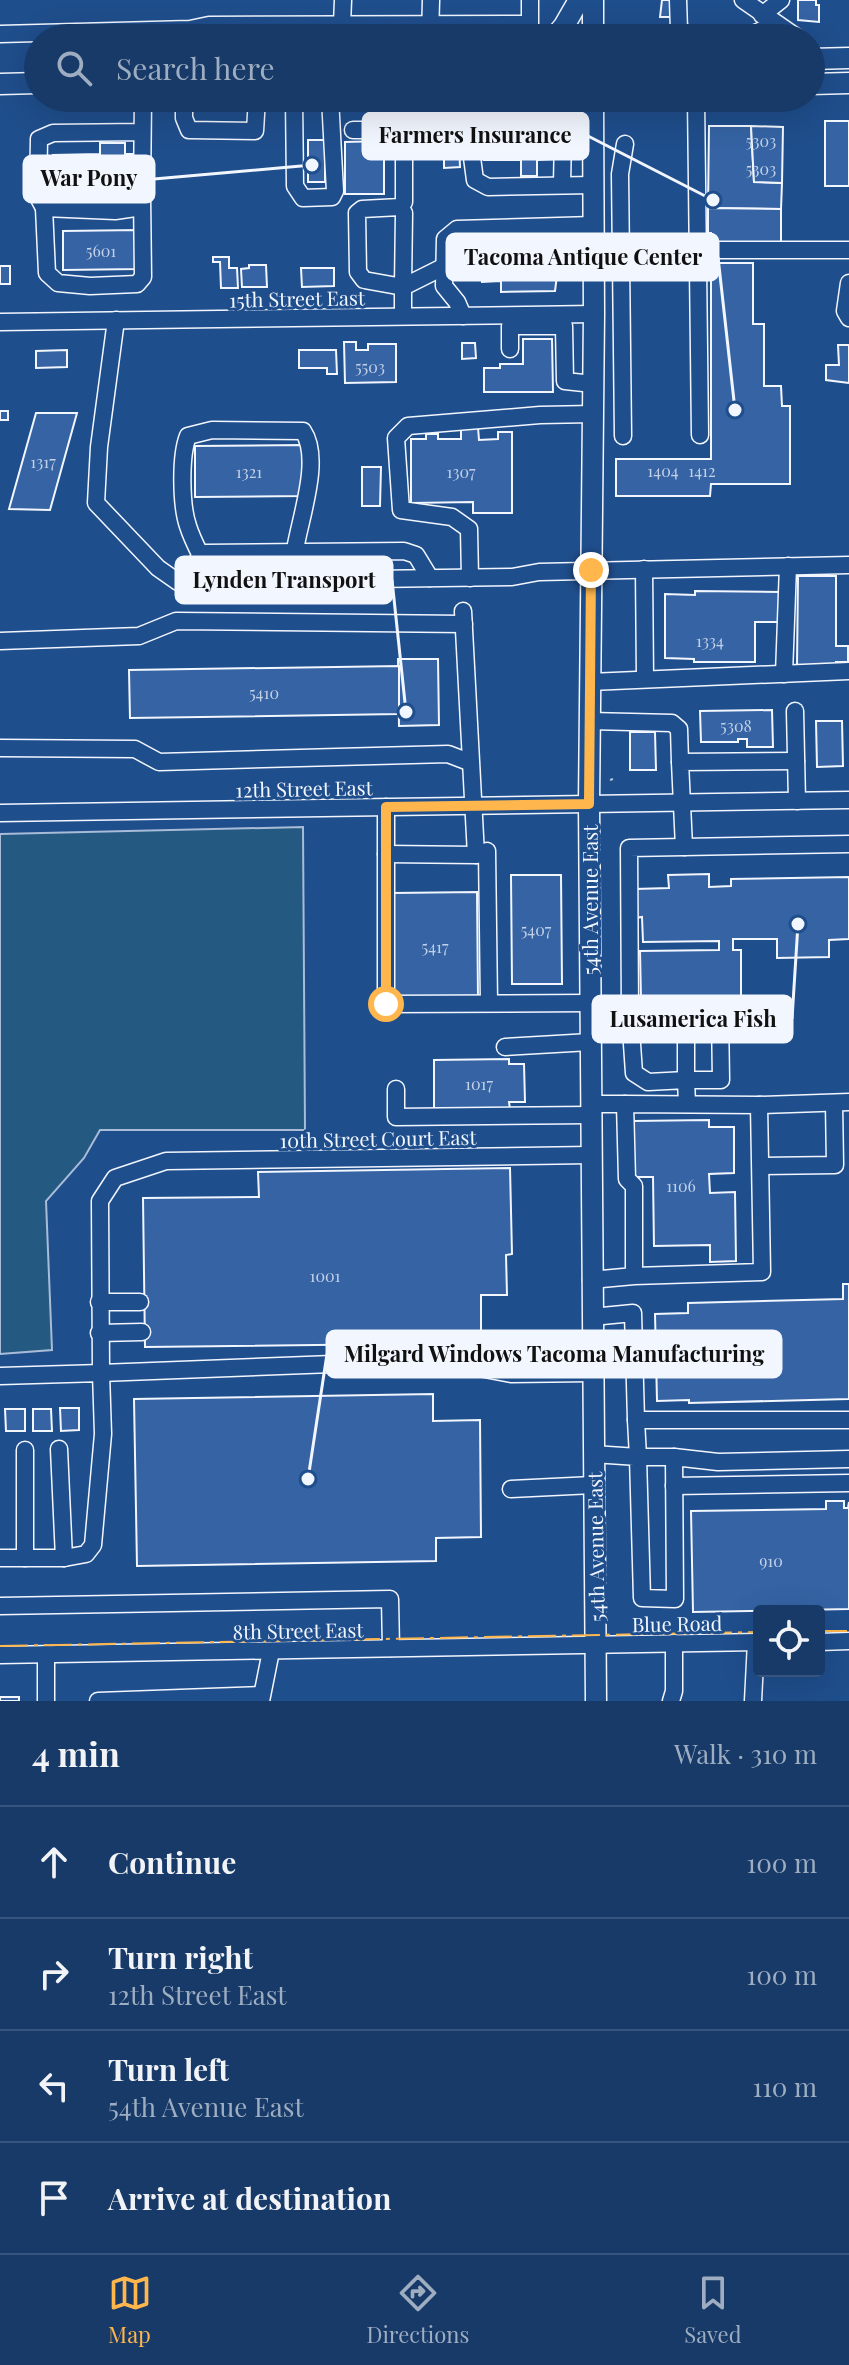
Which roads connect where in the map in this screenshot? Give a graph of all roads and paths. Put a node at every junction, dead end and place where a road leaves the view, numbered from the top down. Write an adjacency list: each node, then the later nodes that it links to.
1 (343, 0): 10 (street)
2 (431, 0): 11 (street)
3 (530, 0): 12 (street)
4 (579, 0): 13 (main road)
5 (593, 0): 14 (main road)
6 (678, 0): 15 (street)
7 (743, 0): 9 (street)
8 (781, 0): 9 (street)
9 (766, 22): 16 (street)
10 (342, 24)
11 (430, 24)
12 (530, 24)
13 (565, 24)
14 (593, 24)
15 (679, 24)
16 (770, 24)
17 (0, 34): 18 (street)
18 (24, 34)
19 (849, 58): 20 (main road)
20 (825, 59)
21 (24, 83): 23 (main road)
22 (849, 83): 24 (main road)
23 (0, 84)
24 (825, 84)
25 (143, 112): 38 (street)
26 (184, 112): 27 (street)
27 (256, 112)
28 (294, 112): 29 (street)
29 (331, 112)
30 (404, 112): 37 (street)
31 (454, 112): 34 (street)
32 (593, 112): 35 (main road, 54th Avenue East)
33 (696, 112): 47 (street)
34 (459, 122): 39 (street); 41 (street)
35 (593, 126): 39 (street); 42 (main road, 54th Avenue East)
36 (353, 130): 37 (street)
37 (404, 130): 44 (street)
38 (142, 132): 43 (street); 45 (street)
39 (563, 136): 41 (street)
40 (625, 144): 59 (street)
41 (562, 185): 42 (street)
42 (593, 185): 46 (main road, 54th Avenue East)
43 (142, 194): 45 (street); 45 (street)
44 (400, 207): 51 (street); 51 (street)
45 (44, 208)
46 (593, 225): 49 (street); 56 (main road, 54th Avenue East)
47 (698, 250): 48 (street); 63 (street)
48 (849, 250)
49 (445, 266): 51 (street); 53 (street)
50 (849, 283): 54 (street)
51 (403, 287): 52 (street)
52 (403, 316): 53 (street, 15th Street East); 55 (street, 15th Street East)
53 (463, 316): 57 (street, 15th Street East)
54 (849, 318)
55 (116, 320): 58 (street, 15th Street East); 73 (street)
56 (594, 320): 57 (street, 15th Street East); 59 (street, 15th Street East); 61 (main road, 54th Avenue East)
57 (510, 321): 60 (street); 61 (street)
58 (0, 322)
59 (622, 325): 64 (street)
60 (510, 349)
61 (593, 384): 62 (main road, 54th Avenue East)
62 (593, 414): 70 (main road, 54th Avenue East); 72 (street)
63 (700, 435)
64 (623, 436)
65 (295, 550): 66 (street); 66 (street); 71 (street)
66 (201, 556): 73 (street)
67 (849, 565): 68 (street)
68 (788, 566): 69 (street); 76 (street)
69 (644, 569): 70 (street); 77 (street)
70 (591, 570): 72 (street); 78 (main road, 54th Avenue East)
71 (430, 578): 72 (street); 73 (street)
72 (470, 578)
73 (191, 581)
74 (0, 641): 83 (street)
75 (849, 671): 76 (street)
76 (784, 674): 77 (street)
77 (645, 679): 78 (street)
78 (590, 682): 80 (main road, 54th Avenue East)
79 (795, 711): 82 (street)
80 (590, 721): 84 (street); 88 (main road, 54th Avenue East)
81 (0, 748): 83 (street)
82 (796, 761): 84 (street); 86 (street)
83 (469, 762): 89 (street)
84 (680, 762): 87 (street)
85 (849, 800): 86 (street, 12th Street East)
86 (797, 801): 87 (street, 12th Street East)
87 (681, 803): 88 (street, 12th Street East); 93 (street)
88 (589, 804): 89 (street, 12th Street East); 97 (main road, 54th Avenue East)
89 (475, 805): 90 (street, 12th Street East); 95 (street)
90 (386, 807): 91 (street, 12th Street East); 94 (street)
91 (0, 813)
92 (849, 844): 93 (street)
93 (684, 847): 98 (street)
94 (386, 854): 95 (street); 96 (street)
95 (476, 855): 96 (street)
96 (489, 1003): 97 (street)
97 (590, 1009): 98 (street); 99 (main road, 54th Avenue East)
98 (630, 1015): 104 (street)
99 (590, 1042): 100 (street); 106 (main road, 54th Avenue East)
100 (505, 1047)
101 (396, 1089): 106 (street)
102 (841, 1103): 105 (street); 108 (street)
103 (625, 1104): 104 (street); 106 (street); 109 (street)
104 (687, 1104): 105 (street)
105 (759, 1105): 108 (street)
106 (590, 1110): 107 (main road, 54th Avenue East)
107 (590, 1155): 110 (main road, 54th Avenue East); 111 (street, 10th Street Court East)
108 (761, 1166): 109 (street)
109 (634, 1276): 110 (street)
110 (591, 1280): 113 (main road, 54th Avenue East)
111 (99, 1302): 112 (street); 115 (street, 10th Street Court East)
112 (140, 1302)
113 (592, 1317): 117 (main road, 54th Avenue East); 119 (street)
114 (142, 1332): 115 (street)
115 (99, 1333): 116 (street, 10th Street Court East)
116 (101, 1373): 117 (street); 118 (street); 133 (street, 10th Street Court East)
117 (592, 1373): 123 (main road, 54th Avenue East)
118 (0, 1376)
119 (636, 1420): 120 (street); 124 (street)
120 (849, 1420)
121 (59, 1449): 133 (street)
122 (25, 1450): 132 (street)
123 (593, 1454): 124 (street); 128 (main road, 54th Avenue East)
124 (638, 1457): 125 (street); 129 (street)
125 (674, 1457): 126 (street); 129 (street)
126 (849, 1459)
127 (849, 1483): 129 (street)
128 (593, 1485): 130 (street); 139 (main road, 54th Avenue East)
129 (674, 1486)
130 (511, 1489)
131 (0, 1558): 132 (street)
132 (25, 1558): 133 (street)
133 (64, 1558)
134 (0, 1606): 140 (street)
135 (849, 1641): 137 (street)
136 (753, 1642): 138 (street, Blue Road)
137 (825, 1642)
138 (674, 1643): 139 (street, Blue Road); 149 (street)
139 (596, 1644): 140 (street, 8th Street East); 148 (main road, 54th Avenue East)
140 (391, 1648): 141 (street, 8th Street East)
141 (271, 1651): 142 (street, 8th Street East); 145 (street)
142 (46, 1654): 143 (street, 8th Street East); 146 (street)
143 (0, 1655)
144 (755, 1677): 150 (street)
145 (261, 1698): 147 (street)
146 (46, 1701)
147 (98, 1701)
148 (596, 1701)
149 (671, 1701)
150 (753, 1701)

